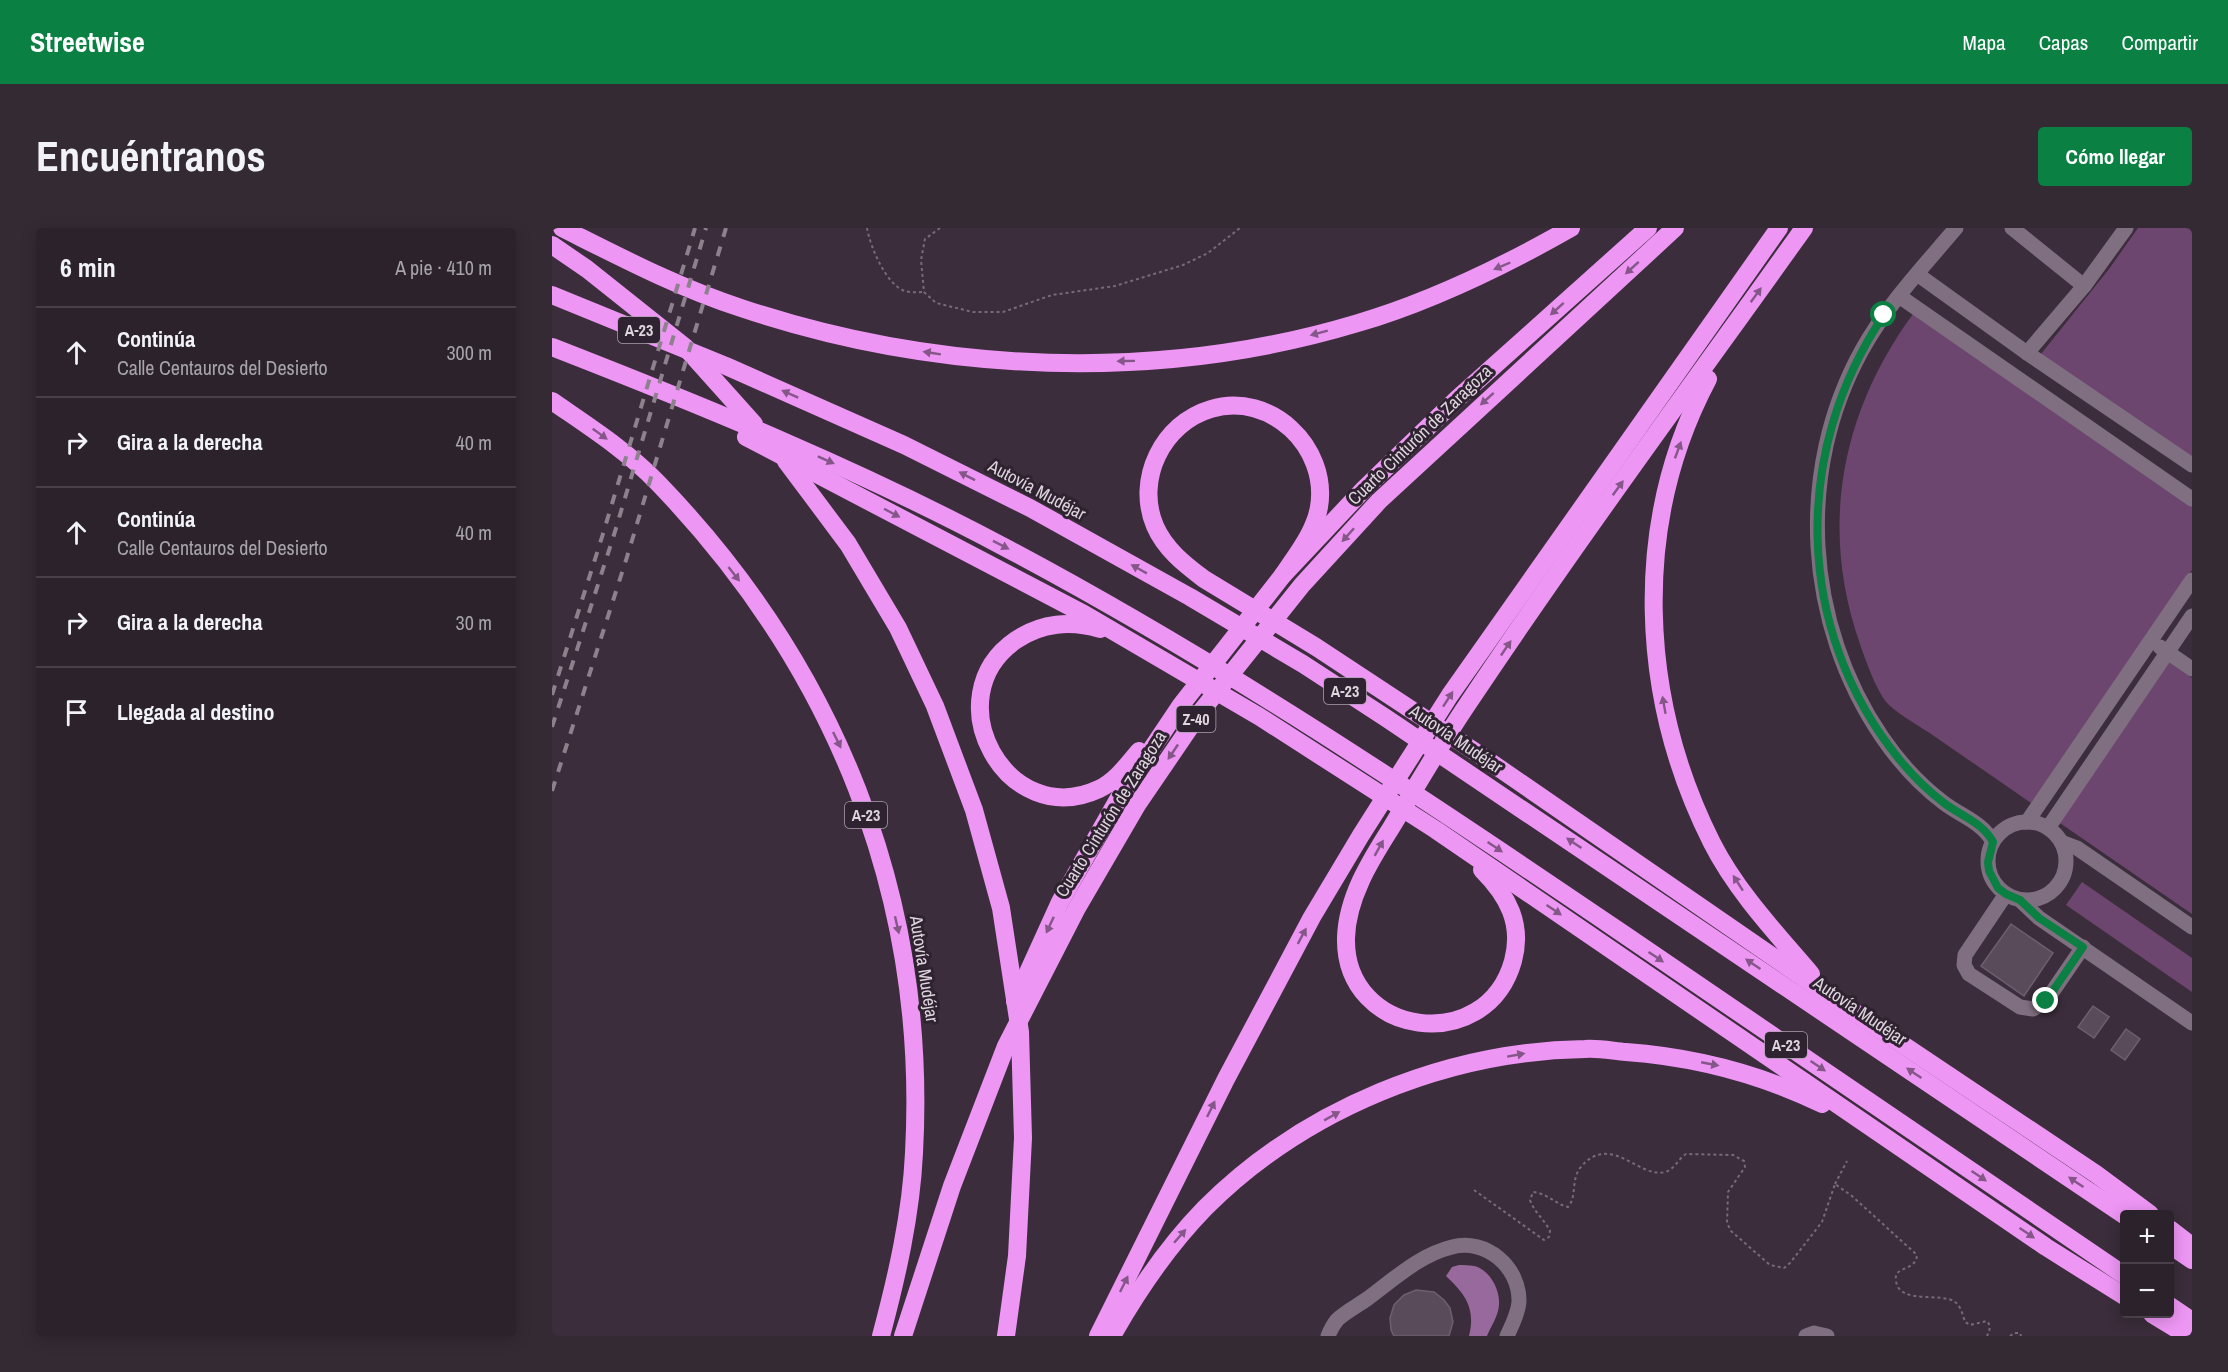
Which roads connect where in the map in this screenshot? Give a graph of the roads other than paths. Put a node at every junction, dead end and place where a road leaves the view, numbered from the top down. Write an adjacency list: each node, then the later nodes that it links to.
1 (562, 228): 2 (highway, one-way to 1)
2 (1571, 228)
3 (1648, 228): 22 (highway, one-way to 22)
4 (1674, 228): 42 (highway, Cuarto Cinturón de Zaragoza / Z-40, one-way to 42)
5 (1779, 228): 58 (highway, one-way to 5)
6 (1804, 228): 15 (highway, one-way to 6)
7 (1956, 228): 11 (street)
8 (2012, 228): 12 (street)
9 (2126, 228): 12 (street)
10 (552, 245): 57 (highway, A-23)
11 (1917, 274): 14 (street); 17 (street)
12 (2084, 286): 17 (street)
13 (552, 295): 44 (highway, Autovía Mudéjar / A-23, one-way to 13)
14 (1899, 296): 21 (street); 33 (street)
15 (1740, 318): 32 (highway, one-way to 15); 39 (highway, one-way to 15)
16 (552, 347): 19 (highway, A-23)
17 (2027, 353): 20 (street)
18 (552, 401): 55 (highway, Autovía Mudéjar / A-23, one-way to 55)
19 (715, 411): 25 (highway, one-way to 25); 49 (highway, A-23, one-way to 49)
20 (2192, 465)
21 (2192, 499)
22 (1283, 575): 29 (highway); 39 (highway)
23 (2192, 580): 26 (street)
24 (2192, 616): 27 (street)
25 (1127, 638): 29 (highway); 32 (highway)
26 (2150, 640): 27 (street); 30 (street)
27 (2168, 652): 28 (street); 31 (street)
28 (2192, 669)
29 (1181, 705): 42 (highway, one-way to 42)
30 (2027, 822): 31 (street); 33 (street)
31 (2048, 828): 34 (street)
32 (1453, 842): 41 (highway, one-way to 41)
33 (1993, 842): 35 (street)
34 (2061, 842): 36 (street); 37 (street)
35 (2006, 894): 36 (street); 38 (street)
36 (2020, 900): 38 (street)
37 (2192, 927)
38 (2083, 947): 40 (street)
39 (1827, 994): 43 (highway)
40 (2192, 1023)
41 (1906, 1150): 50 (highway, one-way to 50); 59 (highway, one-way to 41)
42 (952, 1186): 56 (highway, Cuarto Cinturón de Zaragoza / Z-40)
43 (2143, 1210)
44 (2120, 1212)
45 (2174, 1233): 46 (highway)
46 (2192, 1246)
47 (2174, 1248): 48 (highway)
48 (2192, 1260)
49 (2120, 1272)
50 (2120, 1293)
51 (2174, 1309): 53 (highway)
52 (2159, 1318): 63 (highway)
53 (2192, 1321)
54 (1807, 1335): 62 (street)
55 (881, 1336)
56 (903, 1336)
57 (1006, 1336)
58 (1098, 1336)
59 (1112, 1336)
60 (1328, 1336): 61 (street)
61 (1507, 1336)
62 (1827, 1336)
63 (2188, 1336)

